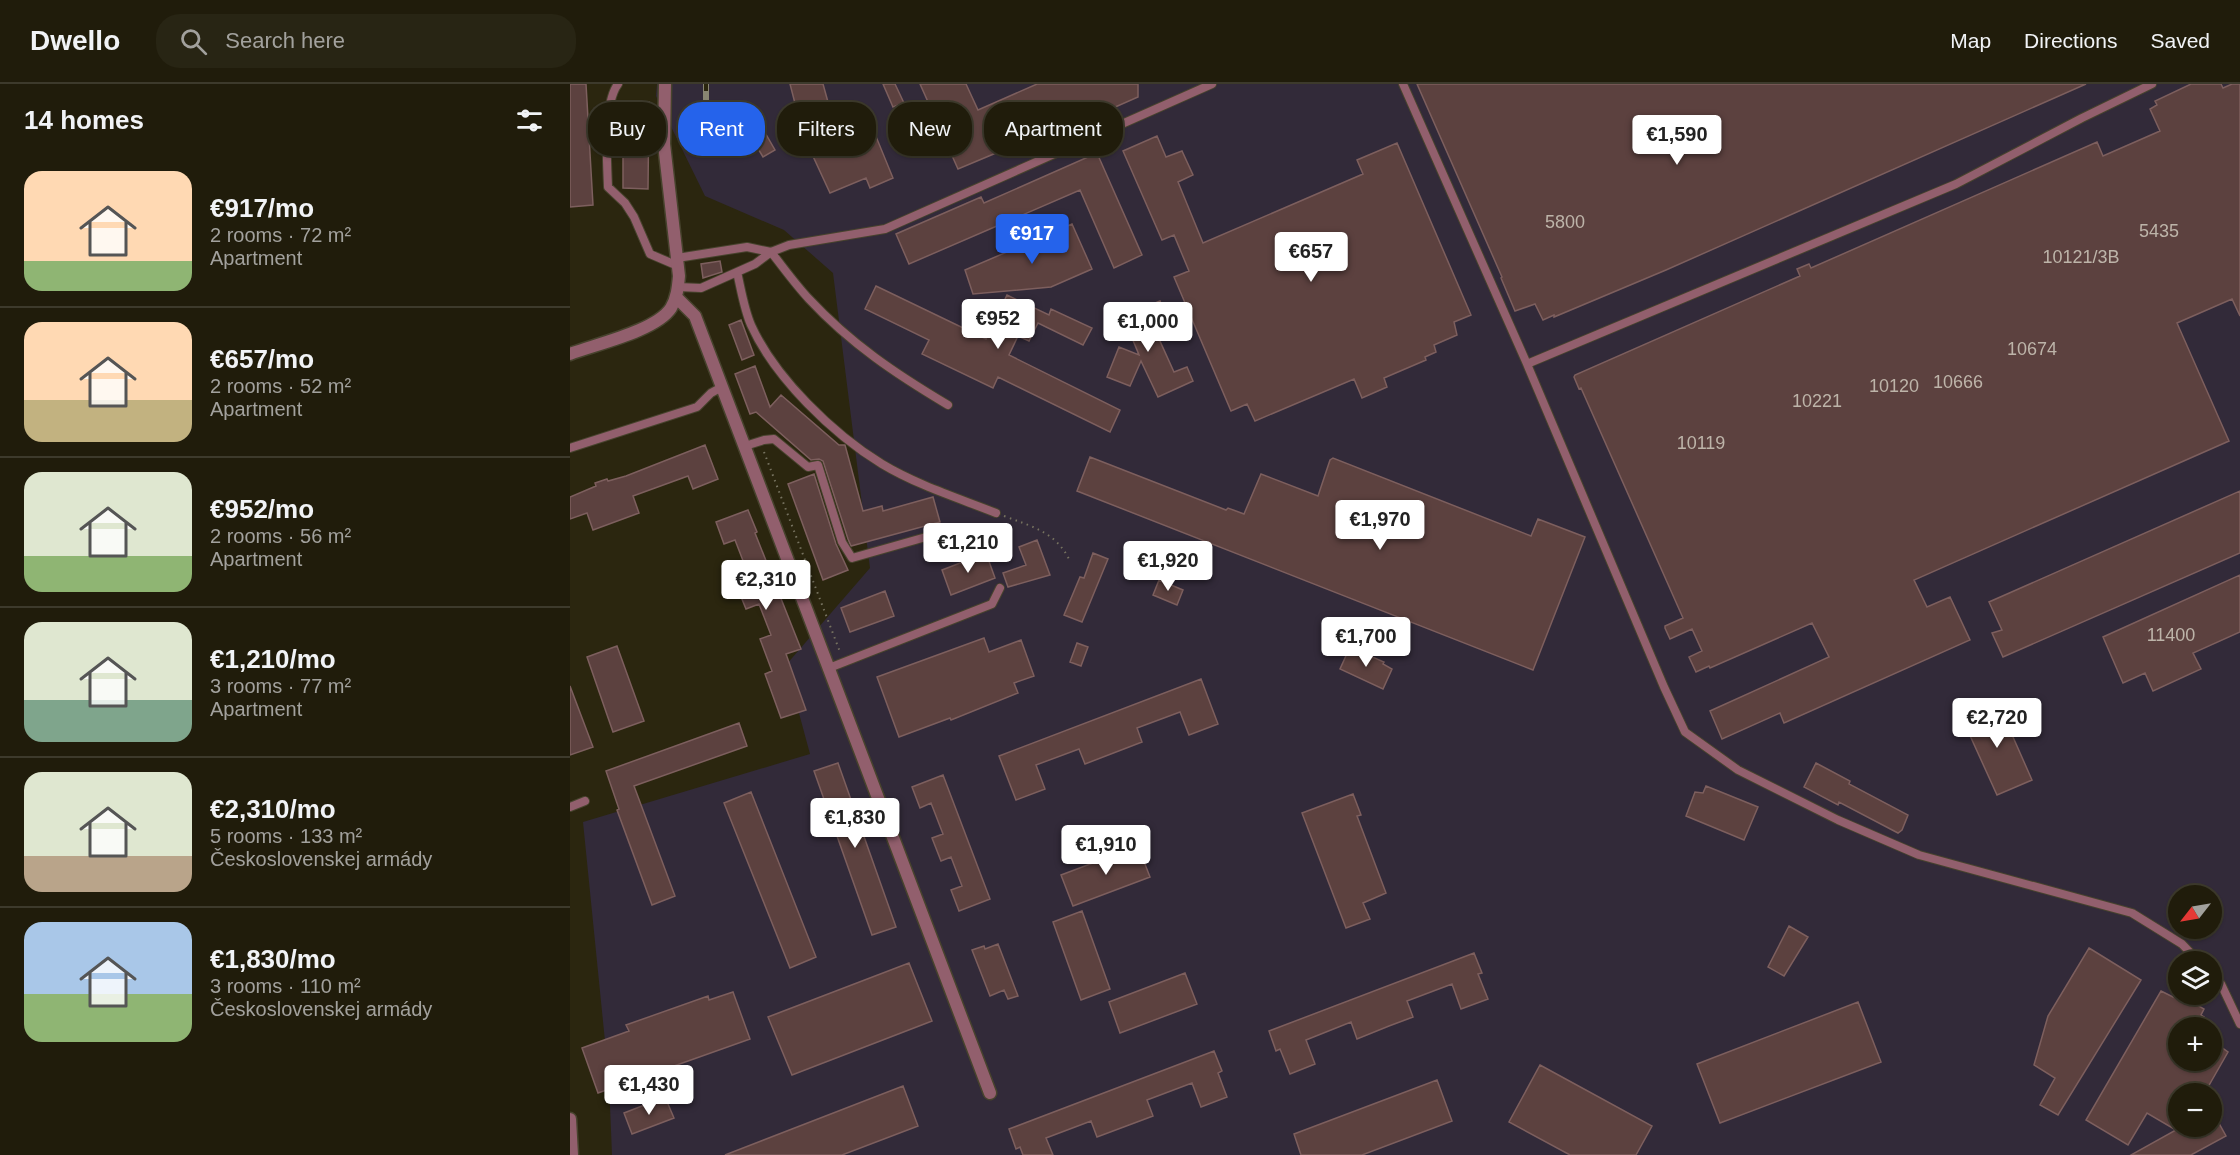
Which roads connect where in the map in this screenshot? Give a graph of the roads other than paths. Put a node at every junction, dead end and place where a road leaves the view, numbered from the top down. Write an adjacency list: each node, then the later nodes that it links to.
1 (618, 84): 7 (lane)
2 (664, 84): 7 (street)
3 (1212, 84): 6 (lane)
4 (1403, 84): 11 (lane)
5 (2152, 84): 11 (lane)
6 (771, 252): 7 (lane); 8 (lane); 13 (lane)
7 (678, 262): 9 (street)
8 (737, 272): 9 (lane); 16 (lane)
9 (677, 292): 10 (street); 12 (street)
10 (570, 354)
11 (1527, 364): 22 (lane)
12 (722, 387): 14 (street); 15 (lane)
13 (948, 405)
14 (745, 446): 17 (lane); 19 (street)
15 (570, 448)
16 (996, 513)
17 (926, 537)
18 (1000, 588): 19 (lane)
19 (829, 668): 25 (street)
20 (585, 801): 21 (lane)
21 (570, 807)
22 (2189, 951)
23 (2222, 986): 24 (lane)
24 (2240, 1024)
25 (990, 1093)
26 (570, 1119): 27 (street)
27 (572, 1155)

